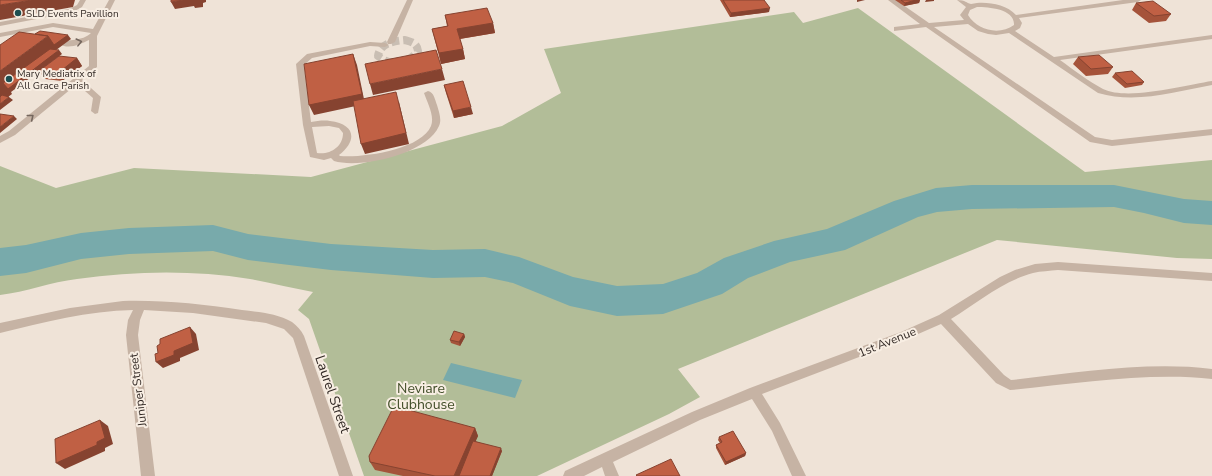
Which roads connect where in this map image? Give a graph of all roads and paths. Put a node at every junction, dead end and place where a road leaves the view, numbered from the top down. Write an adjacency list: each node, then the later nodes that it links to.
1 (83, 0): 12 (street)
2 (112, 0): 17 (street)
3 (410, 0): 26 (street)
4 (891, 0): 13 (street)
5 (960, 0): 9 (street)
6 (976, 0): 8 (street)
7 (1138, 0): 10 (street)
8 (982, 5): 9 (street); 10 (street)
9 (971, 7): 11 (street)
10 (1014, 17): 16 (street)
11 (969, 22): 13 (street); 16 (street)
12 (0, 24)
13 (927, 25): 15 (street); 27 (street)
14 (50, 26): 17 (street); 18 (street); 18 (street)
15 (897, 29)
16 (1010, 31): 21 (street)
17 (94, 34): 20 (street, one-way to 17); 22 (street)
18 (0, 37)
19 (1212, 37): 21 (street)
20 (64, 44)
21 (1053, 59): 23 (street)
22 (77, 80): 25 (street); 28 (street, one-way to 22)
23 (1212, 83)
24 (428, 93): 29 (street)
25 (94, 111)
26 (308, 125): 29 (street); 29 (street)
27 (1212, 132)
28 (0, 140)
29 (333, 154)
30 (1212, 277): 32 (street, 1st Avenue)
31 (141, 305): 33 (street); 37 (street, Juniper Street); 38 (street, Laurel Street)
32 (943, 318): 34 (street); 35 (street, 1st Avenue)
33 (0, 328)
34 (1212, 374)
35 (754, 392): 36 (street, 1st Avenue); 41 (street)
36 (605, 459): 39 (street, 1st Avenue); 40 (street)
37 (148, 476)
38 (346, 476)
39 (570, 476)
40 (612, 476)
41 (799, 476)

